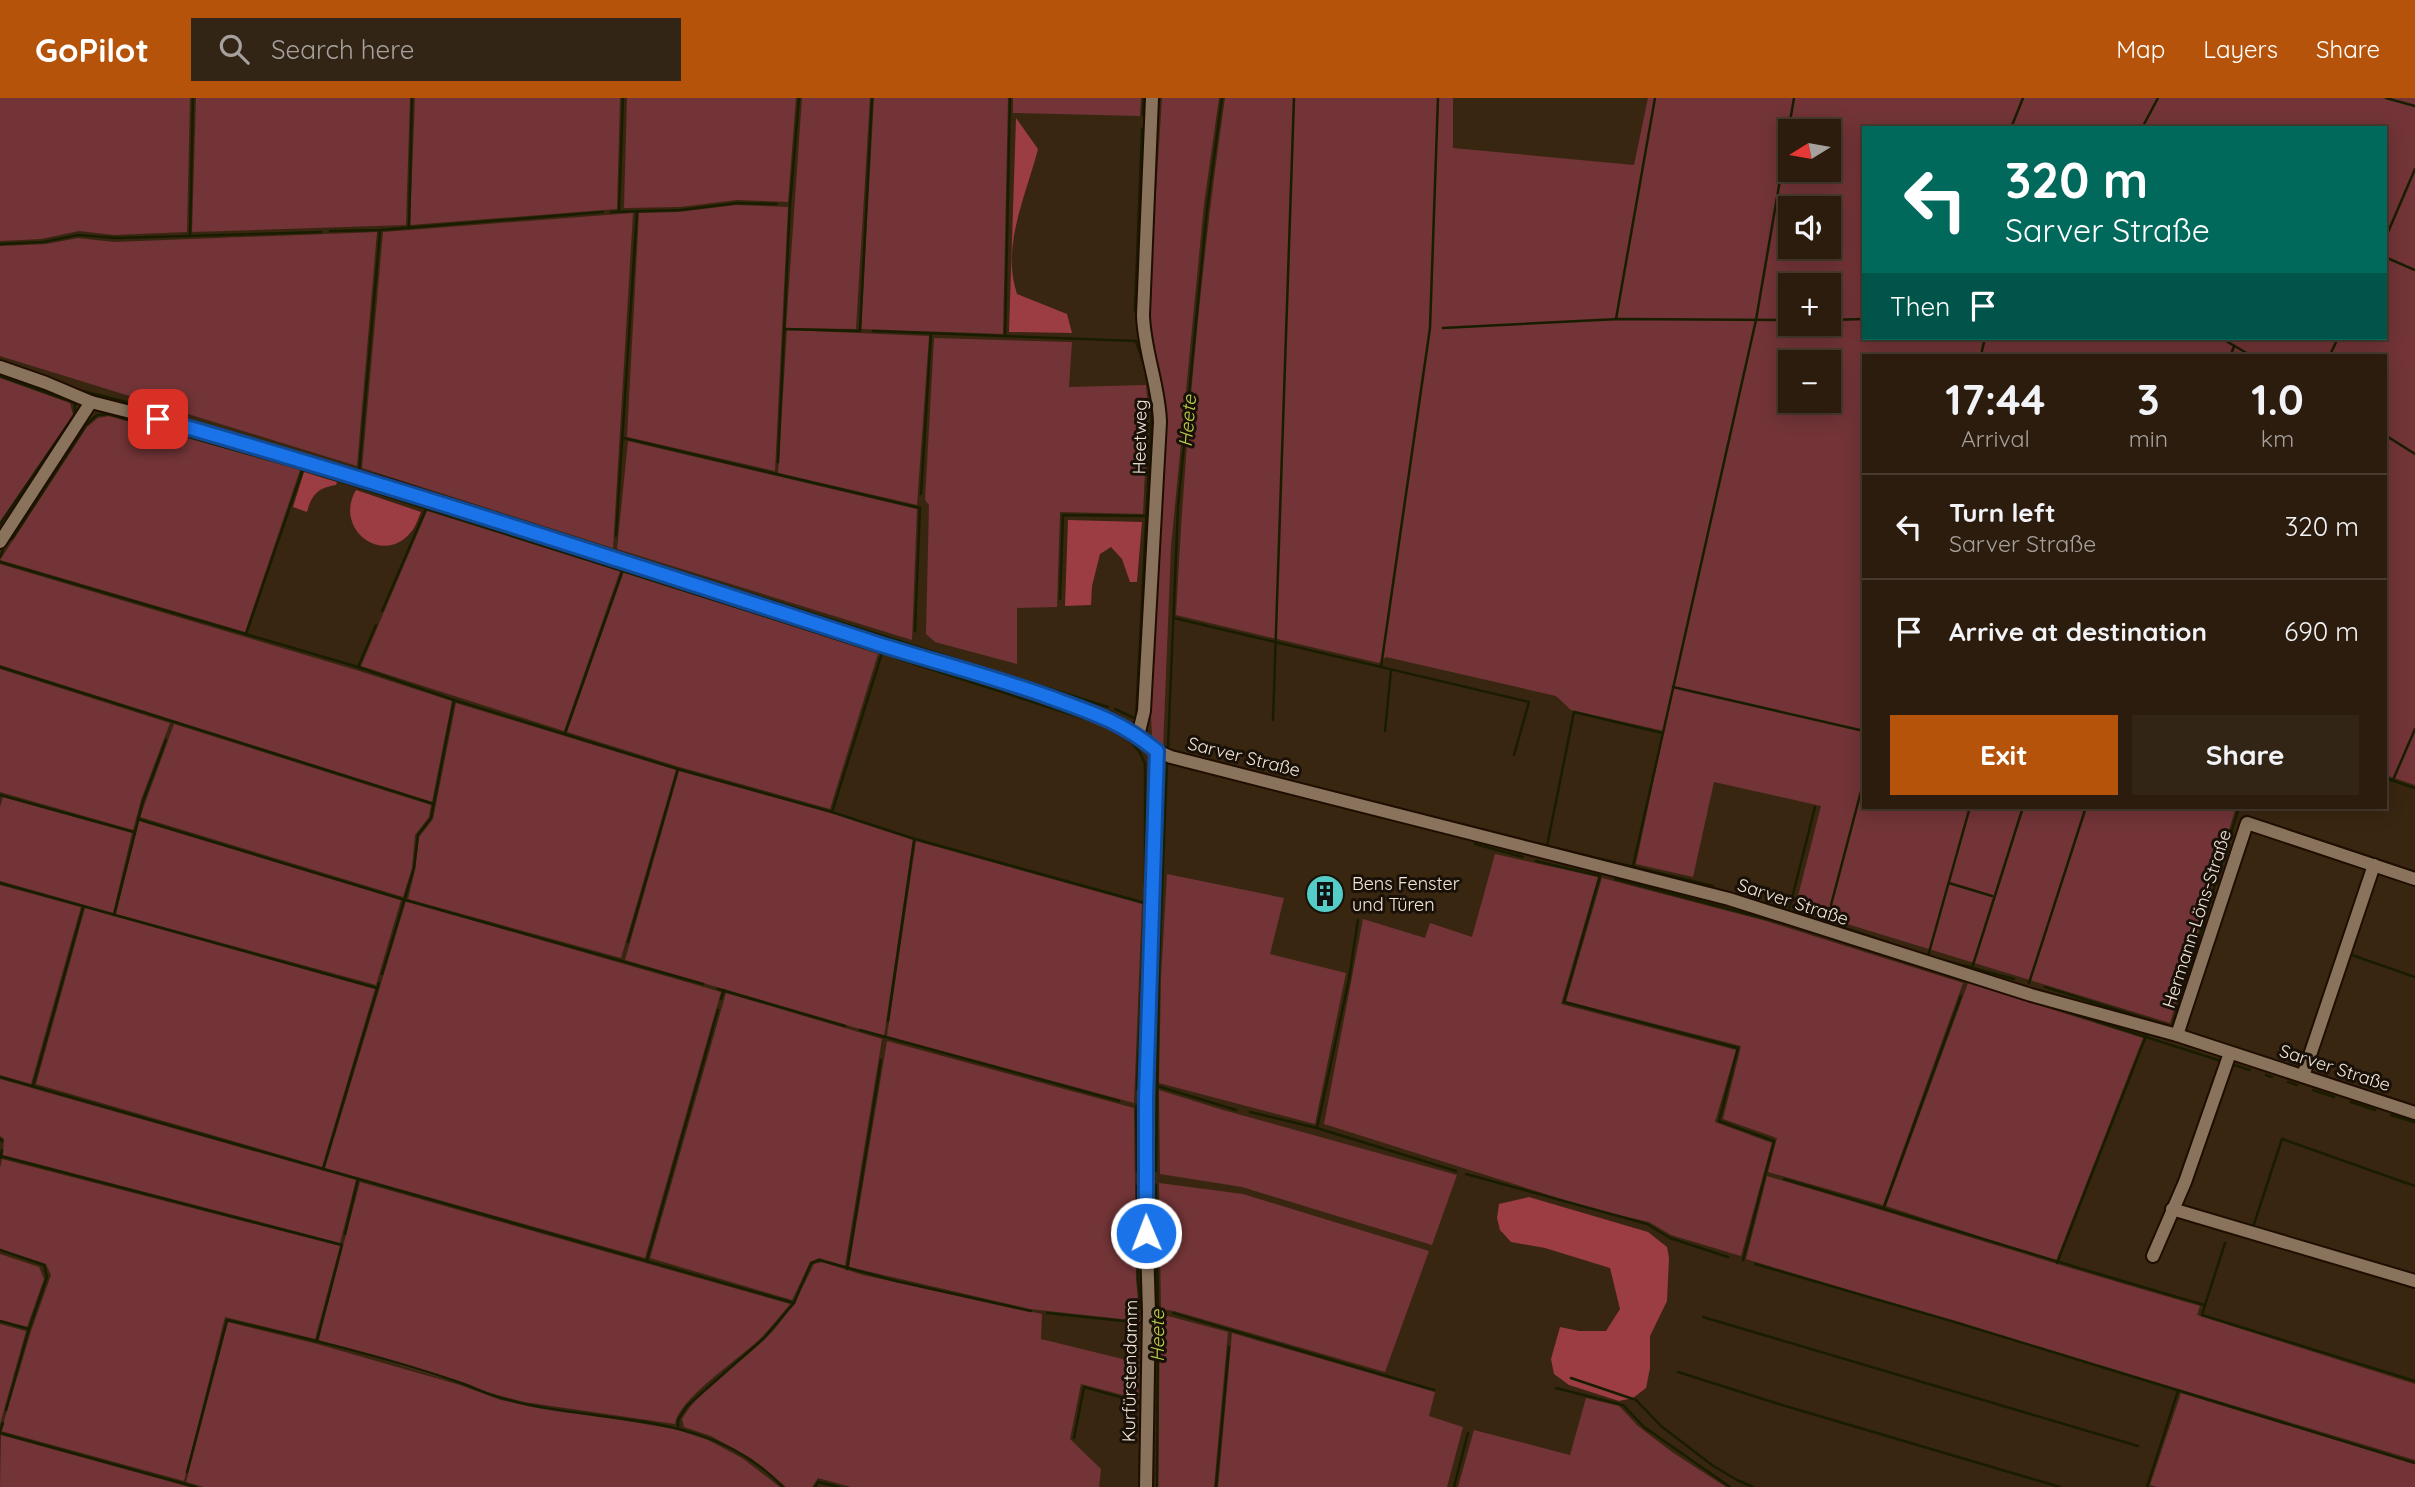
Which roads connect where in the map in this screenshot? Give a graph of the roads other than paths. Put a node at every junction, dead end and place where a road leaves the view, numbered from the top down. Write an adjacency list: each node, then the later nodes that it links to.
1 (1152, 98): 5 (street, Heetweg)
2 (0, 367): 3 (street, Sarver Straße)
3 (91, 402): 4 (street); 5 (street, Sarver Straße)
4 (0, 542)
5 (1138, 736): 6 (street, Sarver Straße)
6 (1157, 751): 9 (street, Sarver Straße); 16 (street, Kurfürstendamm)
7 (2374, 865): 8 (street, Hermann-Löns-Straße); 9 (street, Hermann-Löns-Straße); 11 (street)
8 (2415, 879)
9 (2177, 1035): 10 (street, Sarver Straße)
10 (2230, 1052): 11 (street, Sarver Straße); 13 (street)
11 (2303, 1076): 12 (street, Sarver Straße)
12 (2415, 1112)
13 (2172, 1209): 14 (street); 15 (street)
14 (2153, 1256)
15 (2415, 1281)
16 (1146, 1487)

